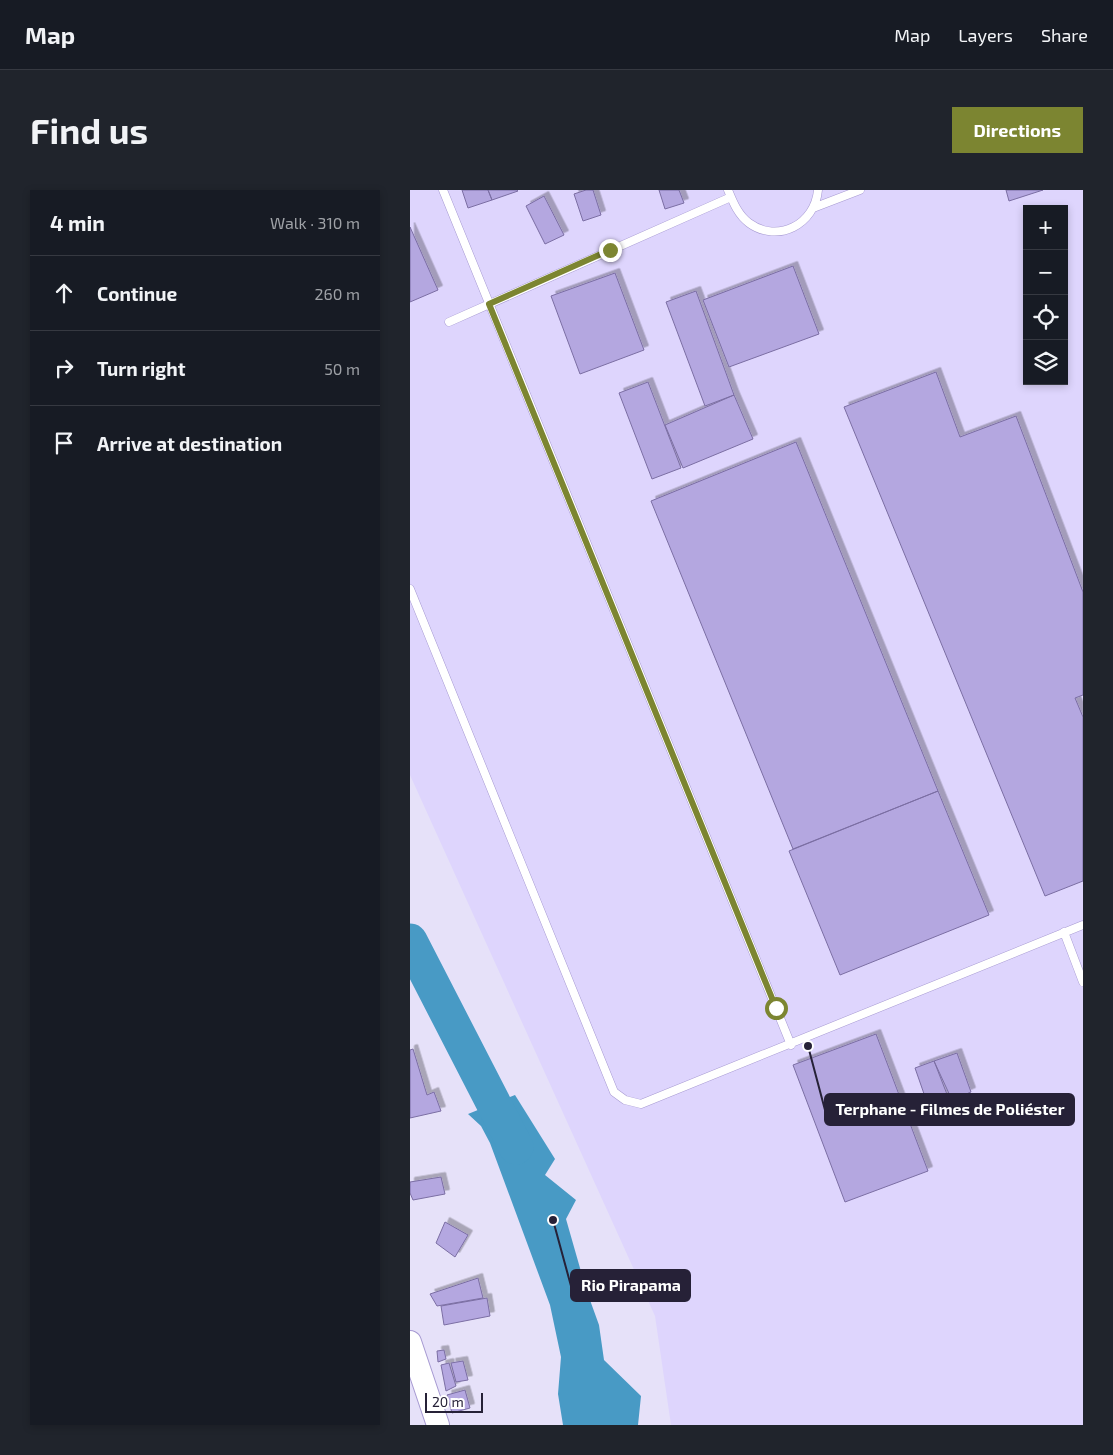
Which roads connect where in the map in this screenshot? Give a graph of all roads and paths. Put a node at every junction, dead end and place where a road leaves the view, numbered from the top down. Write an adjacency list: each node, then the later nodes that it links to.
1 (443, 190): 6 (lane)
2 (818, 190): 5 (lane)
3 (860, 190): 5 (lane)
4 (730, 193): 5 (lane); 6 (lane)
5 (814, 208)
6 (489, 304): 7 (lane); 12 (lane)
7 (449, 322)
8 (410, 589): 12 (lane)
9 (1083, 925): 10 (lane)
10 (1064, 932): 11 (lane); 12 (lane)
11 (1083, 982)
12 (791, 1045)
13 (410, 1342): 14 (main road)
14 (438, 1425)

